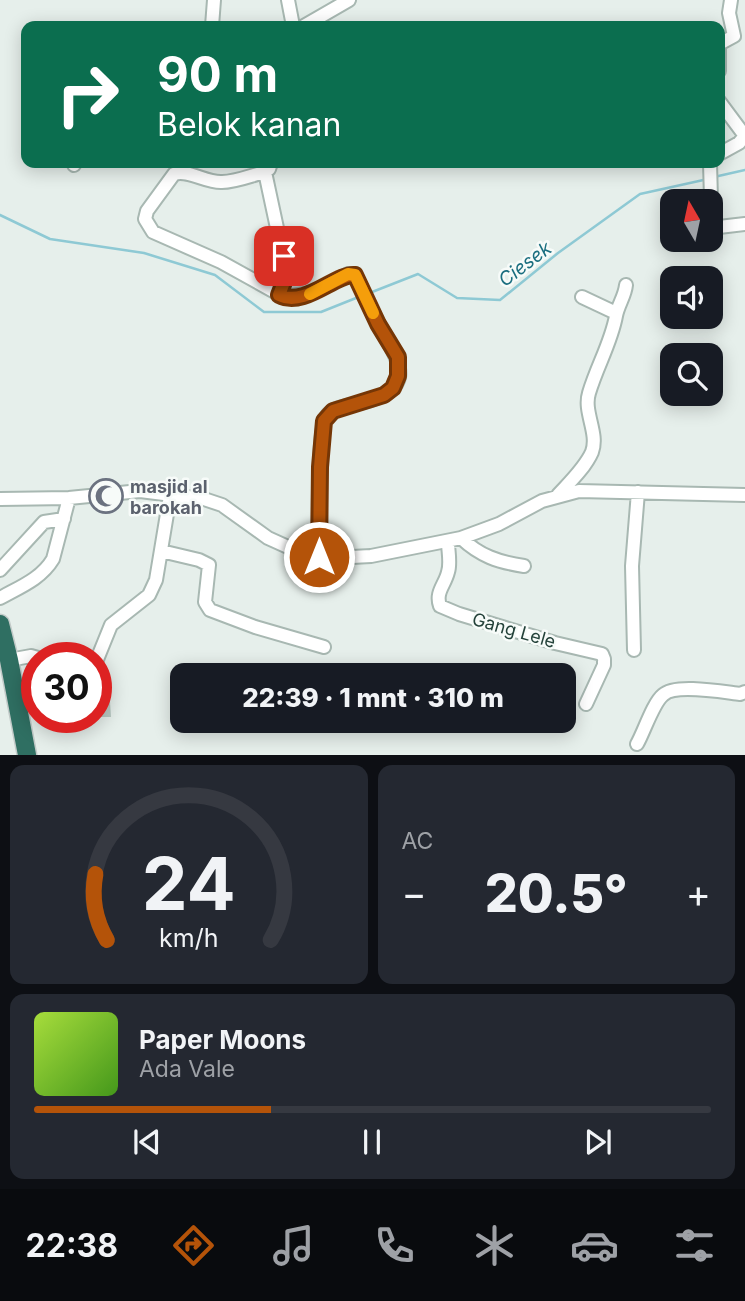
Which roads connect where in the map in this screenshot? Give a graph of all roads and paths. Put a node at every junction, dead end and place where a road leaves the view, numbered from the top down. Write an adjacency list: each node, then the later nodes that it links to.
1 (214, 0): 5 (street)
2 (288, 0): 6 (street)
3 (349, 0): 7 (street)
4 (731, 0): 8 (street)
5 (212, 21)
6 (292, 21)
7 (313, 21)
8 (725, 41)
9 (725, 108): 10 (street)
10 (725, 151)
11 (265, 168): 16 (street)
12 (268, 168): 16 (street)
13 (710, 168): 14 (street)
14 (745, 224)
15 (626, 285): 18 (street)
16 (279, 295): 29 (street)
17 (582, 298): 18 (street)
18 (616, 313): 20 (street)
19 (638, 492): 20 (street); 21 (street); 36 (street)
20 (557, 495): 26 (street)
21 (745, 495)
22 (170, 496): 23 (street); 28 (street); 29 (street)
23 (69, 498): 24 (street); 25 (street)
24 (0, 499)
25 (64, 519): 31 (street); 32 (street)
26 (461, 538): 27 (street); 30 (street)
27 (448, 542): 29 (street); 40 (street, Gang Lele)
28 (160, 551): 34 (street); 35 (street)
29 (319, 557)
30 (524, 566)
31 (0, 570)
32 (0, 598)
33 (0, 624): 38 (highway)
34 (104, 642)
35 (324, 647)
36 (634, 650)
37 (21, 658): 38 (street)
38 (9, 660): 42 (highway)
39 (745, 692): 41 (street)
40 (586, 704)
41 (637, 744)
42 (27, 755)

